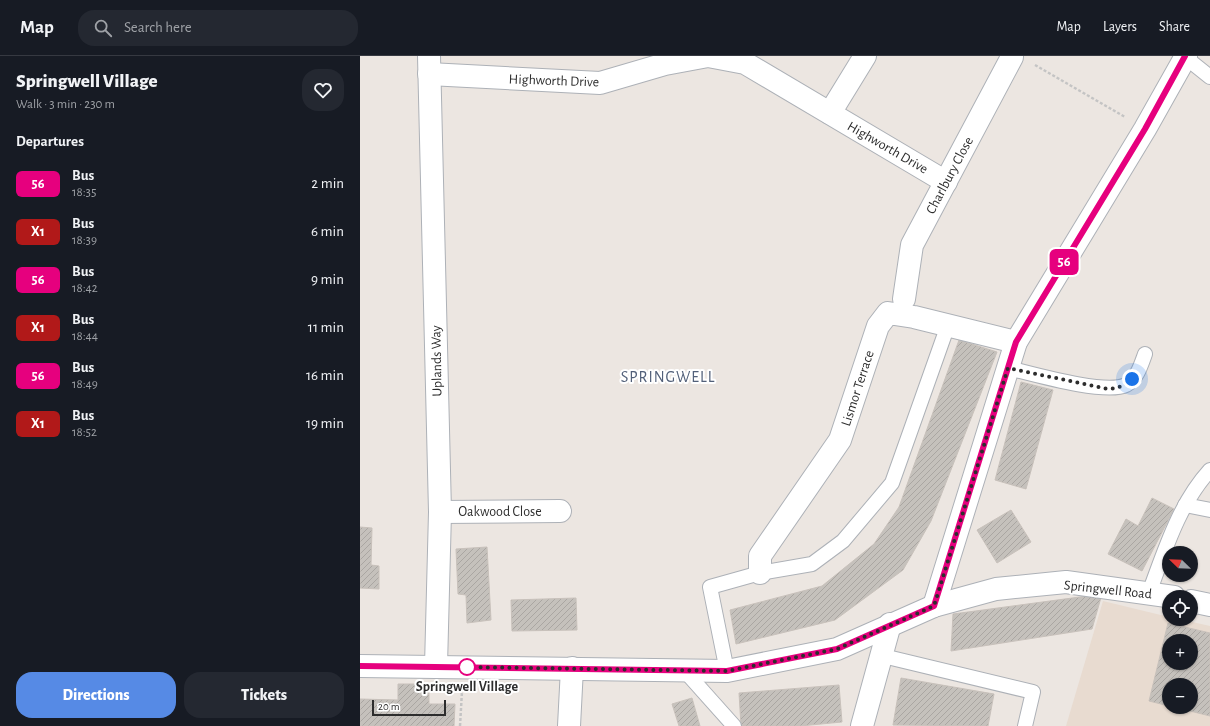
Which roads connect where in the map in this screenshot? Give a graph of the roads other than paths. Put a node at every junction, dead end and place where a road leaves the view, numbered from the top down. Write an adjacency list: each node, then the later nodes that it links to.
1 (865, 56): 6 (street)
2 (1012, 57): 7 (street, Charlbury Close)
3 (1185, 57): 5 (lane); 10 (street)
4 (429, 65): 6 (street, Highworth Drive); 17 (street, Uplands Way)
5 (1210, 77)
6 (830, 113): 7 (street, Highworth Drive)
7 (946, 182): 8 (street, Charlbury Close)
8 (904, 299)
9 (948, 325): 10 (street, Lismor Terrace); 18 (lane); 18 (street, Lismor Terrace)
10 (1016, 342): 12 (street)
11 (1145, 354): 12 (lane)
12 (1008, 368): 23 (street)
13 (1210, 470): 14 (lane)
14 (1185, 505): 15 (lane); 19 (lane)
15 (1210, 510)
16 (560, 511): 17 (street, Oakwood Close)
17 (440, 512): 27 (street, Uplands Way)
18 (760, 573): 30 (lane)
19 (1149, 593): 20 (street, Springwell Road); 23 (street, Springwell Road)
20 (1162, 595)
21 (1198, 602): 22 (street)
22 (1210, 605)
23 (934, 606): 24 (street, Springwell Road)
24 (890, 624): 25 (street); 30 (street, Springwell Road)
25 (882, 656): 33 (street); 34 (lane)
26 (360, 666): 27 (street, Springwell Road)
27 (436, 666): 28 (street, Springwell Road)
28 (572, 668): 29 (street, Springwell Road); 31 (street)
29 (684, 670): 30 (street, Springwell Road); 32 (lane)
30 (727, 671)
31 (569, 726)
32 (734, 726)
33 (862, 726)
34 (1025, 726)

